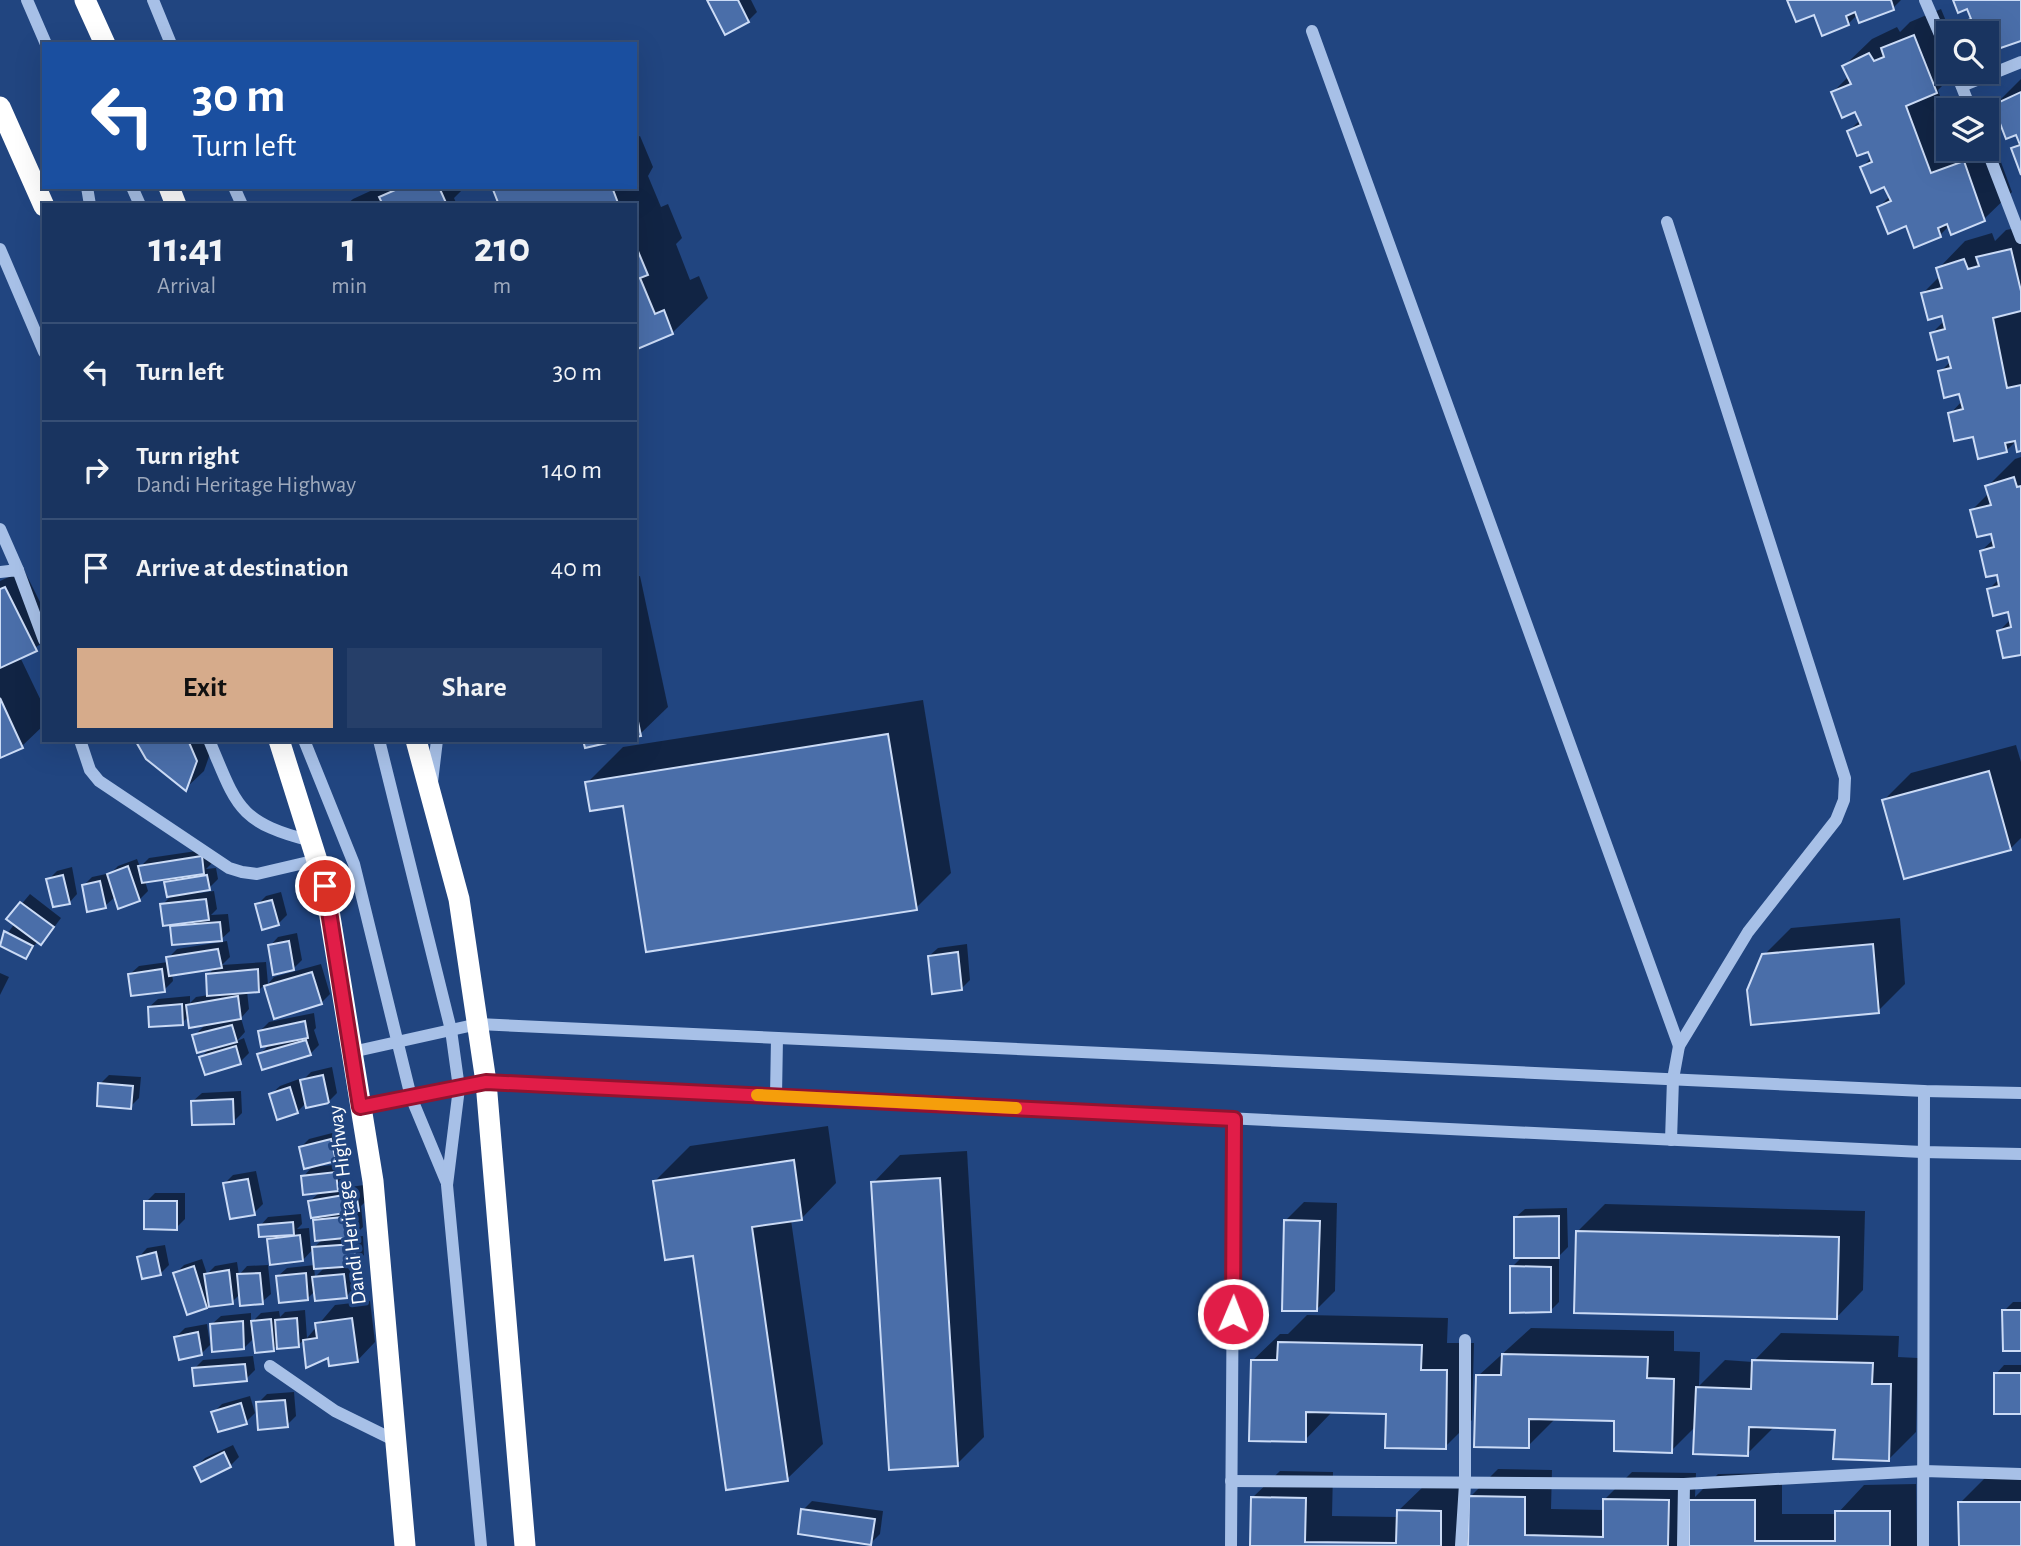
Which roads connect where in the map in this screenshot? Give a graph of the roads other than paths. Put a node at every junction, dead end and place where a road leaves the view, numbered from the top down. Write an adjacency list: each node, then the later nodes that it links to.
1 (27, 0): 7 (street)
2 (85, 0): 8 (highway)
3 (153, 0): 9 (street)
4 (1925, 0): 5 (street)
5 (1936, 25)
6 (1312, 31): 38 (street)
7 (45, 42)
8 (104, 42)
9 (170, 42)
10 (2021, 62): 11 (street)
11 (1962, 86): 12 (street)
12 (1967, 98)
13 (0, 107): 15 (highway)
14 (1993, 161): 16 (street)
15 (43, 203)
16 (2016, 206): 18 (street)
17 (1667, 222): 38 (street)
18 (2021, 237)
19 (0, 249): 20 (street)
20 (42, 347)
21 (0, 529): 22 (street)
22 (18, 570): 23 (street); 24 (street)
23 (0, 572)
24 (42, 635)
25 (81, 742): 33 (street)
26 (210, 742): 33 (street)
27 (280, 742): 33 (highway, Dandi Heritage Highway)
28 (305, 742): 37 (street)
29 (379, 742): 35 (street)
30 (417, 742): 32 (highway)
31 (437, 742): 32 (street)
32 (431, 796): 34 (highway)
33 (314, 850): 39 (highway, Dandi Heritage Highway)
34 (478, 1024): 35 (street); 36 (street); 41 (highway)
35 (451, 1030): 37 (street); 42 (street)
36 (777, 1038): 40 (street); 45 (street)
37 (400, 1041): 39 (street); 46 (street)
38 (1679, 1046): 40 (street)
39 (352, 1052): 47 (highway, Dandi Heritage Highway)
40 (1673, 1079): 43 (street); 49 (street)
41 (486, 1082): 42 (street); 45 (street); 63 (highway)
42 (459, 1087): 46 (street); 52 (street)
43 (1924, 1091): 44 (street); 50 (street)
44 (2021, 1093)
45 (776, 1096): 48 (street)
46 (411, 1097): 47 (street); 52 (street)
47 (360, 1107): 55 (highway, Dandi Heritage Highway)
48 (1234, 1119): 49 (street); 58 (street)
49 (1671, 1140): 50 (street)
50 (1922, 1152): 51 (street); 56 (street)
51 (2021, 1154)
52 (447, 1185): 62 (street)
53 (1465, 1340): 59 (street)
54 (270, 1366): 55 (street)
55 (396, 1441): 61 (highway, Dandi Heritage Highway)
56 (1924, 1471): 57 (street); 60 (street); 67 (street)
57 (2021, 1474)
58 (1231, 1481): 59 (street); 64 (street)
59 (1465, 1484): 60 (street); 65 (street)
60 (1684, 1484): 66 (street)
61 (405, 1546)
62 (481, 1546)
63 (525, 1546)
64 (1231, 1546)
65 (1461, 1546)
66 (1683, 1546)
67 (1923, 1546)

